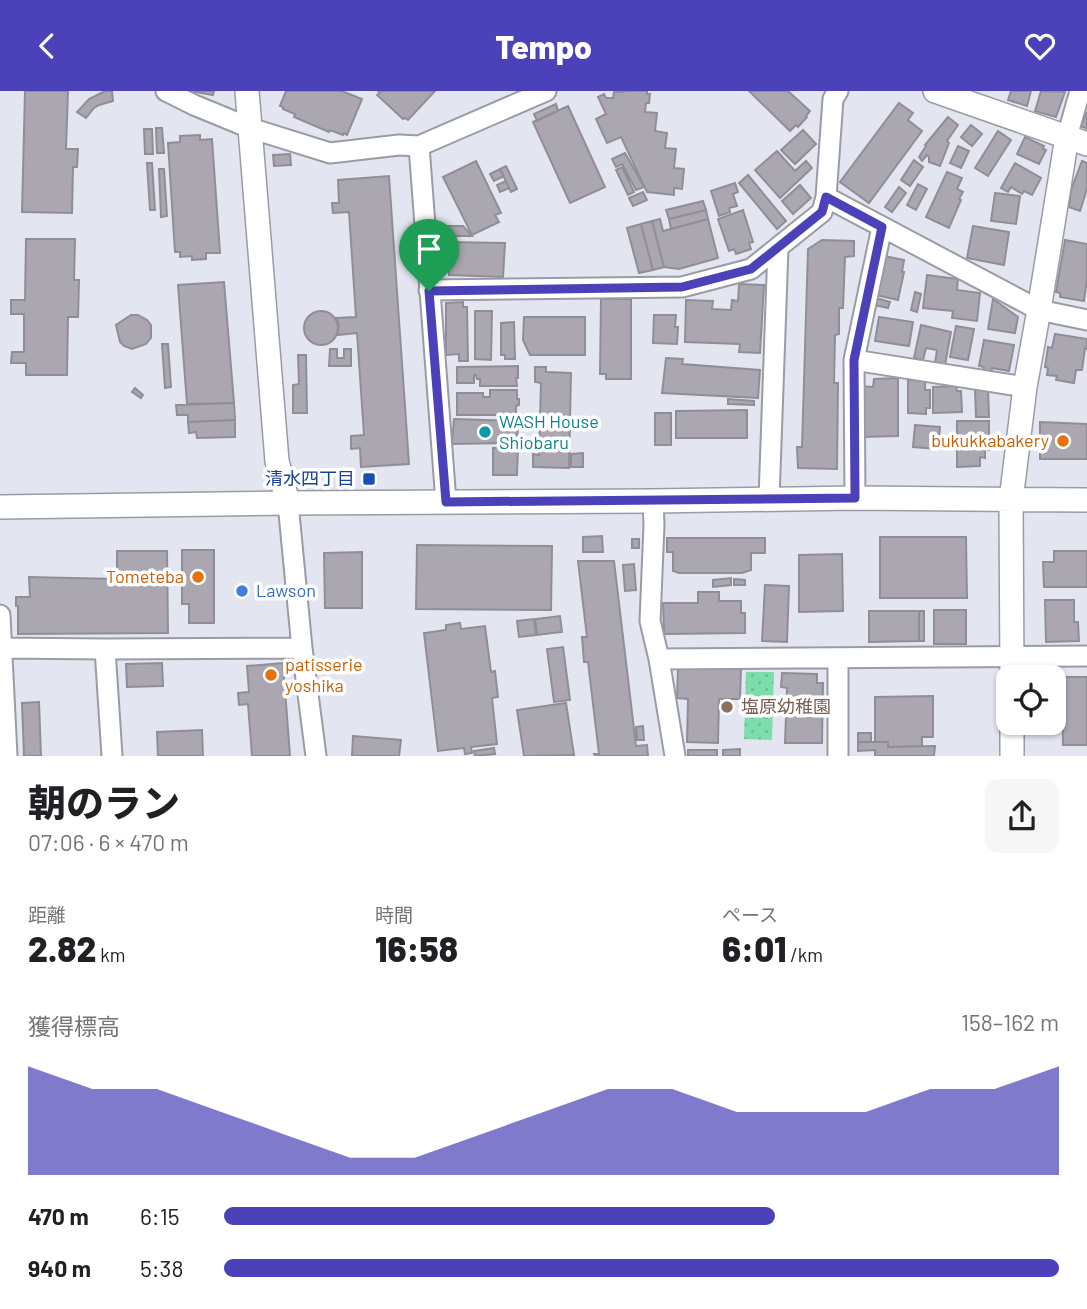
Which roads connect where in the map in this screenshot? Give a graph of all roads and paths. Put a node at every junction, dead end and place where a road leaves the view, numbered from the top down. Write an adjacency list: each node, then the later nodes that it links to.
1 (166, 91): 7 (street)
2 (247, 91): 7 (street)
3 (546, 91): 9 (street)
4 (838, 91): 10 (street)
5 (935, 91): 8 (street)
6 (1080, 91): 8 (street)
7 (250, 128): 9 (street); 24 (street)
8 (1077, 140): 14 (street)
9 (419, 146): 13 (street)
10 (826, 197): 11 (street); 12 (street)
11 (882, 227): 14 (street); 16 (street)
12 (778, 247): 13 (street); 19 (street)
13 (429, 291): 23 (street)
14 (1039, 310): 15 (street); 17 (street)
15 (1087, 320)
16 (854, 360): 17 (street); 18 (street)
17 (1025, 387): 20 (street)
18 (855, 498): 19 (street); 20 (street)
19 (769, 499): 22 (street)
20 (1012, 500): 21 (street); 33 (street)
21 (1087, 500)
22 (653, 501): 23 (street); 31 (street)
23 (446, 502): 24 (street)
24 (288, 503): 25 (street); 28 (street)
25 (0, 507)
26 (0, 615): 27 (street)
27 (0, 648): 29 (street); 37 (street)
28 (302, 648): 29 (street); 39 (street)
29 (105, 649): 38 (street)
30 (1087, 656): 34 (street)
31 (659, 659): 32 (street); 40 (street)
32 (838, 659): 35 (street); 41 (street)
33 (1012, 665)
34 (1026, 665)
35 (996, 666)
36 (1012, 735): 42 (street)
37 (8, 756)
38 (112, 756)
39 (316, 756)
40 (675, 756)
41 (838, 756)
42 (1012, 756)

